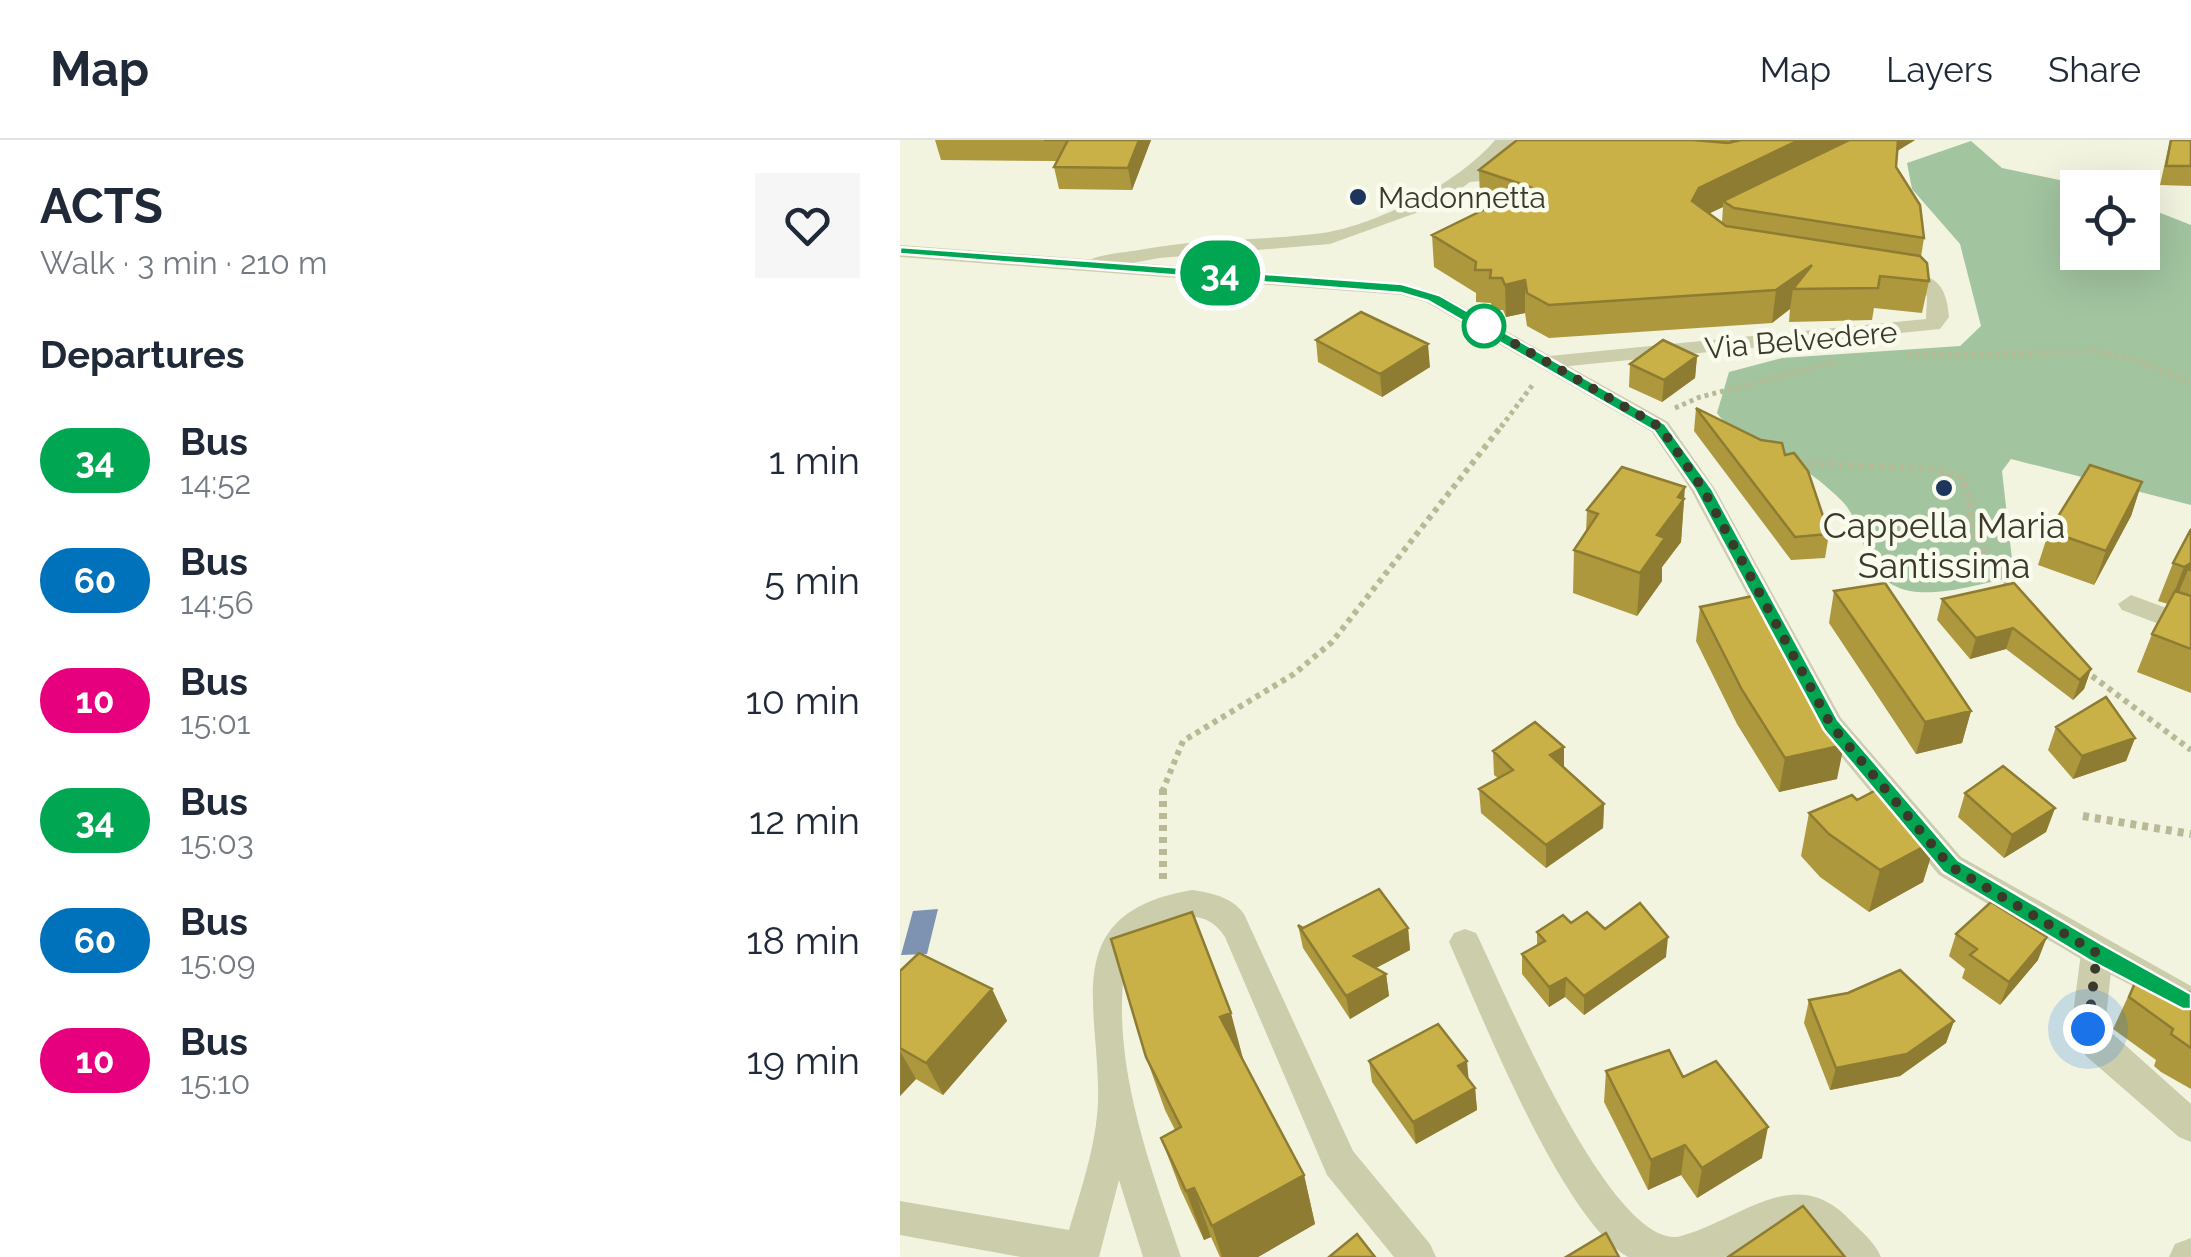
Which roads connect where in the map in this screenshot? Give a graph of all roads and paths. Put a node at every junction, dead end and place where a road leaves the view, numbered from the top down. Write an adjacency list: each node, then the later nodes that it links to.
1 (1505, 140): 2 (street)
2 (1486, 162): 4 (street); 5 (street)
3 (900, 252): 4 (street)
4 (1092, 264): 5 (street)
5 (1159, 269): 9 (street)
6 (1866, 270): 9 (street, Via Belvedere)
7 (1902, 355): 10 (path)
8 (1844, 360): 11 (path)
9 (1549, 362): 11 (street); 20 (path)
10 (2191, 383)
11 (1652, 421): 22 (street)
12 (1781, 460): 13 (path)
13 (2022, 603)
14 (2131, 604): 15 (street)
15 (2191, 627)
16 (2078, 666): 17 (path)
17 (2191, 750)
18 (2083, 816): 19 (path)
19 (2191, 834)
20 (1166, 907): 24 (street); 29 (street)
21 (1465, 942): 30 (street)
22 (2097, 953): 23 (street); 25 (street)
23 (2191, 1002)
24 (1115, 1110): 27 (street); 28 (street)
25 (2191, 1126)
26 (900, 1218): 27 (street)
27 (1081, 1253)
28 (1162, 1257)
29 (1417, 1257)
30 (1862, 1257)

